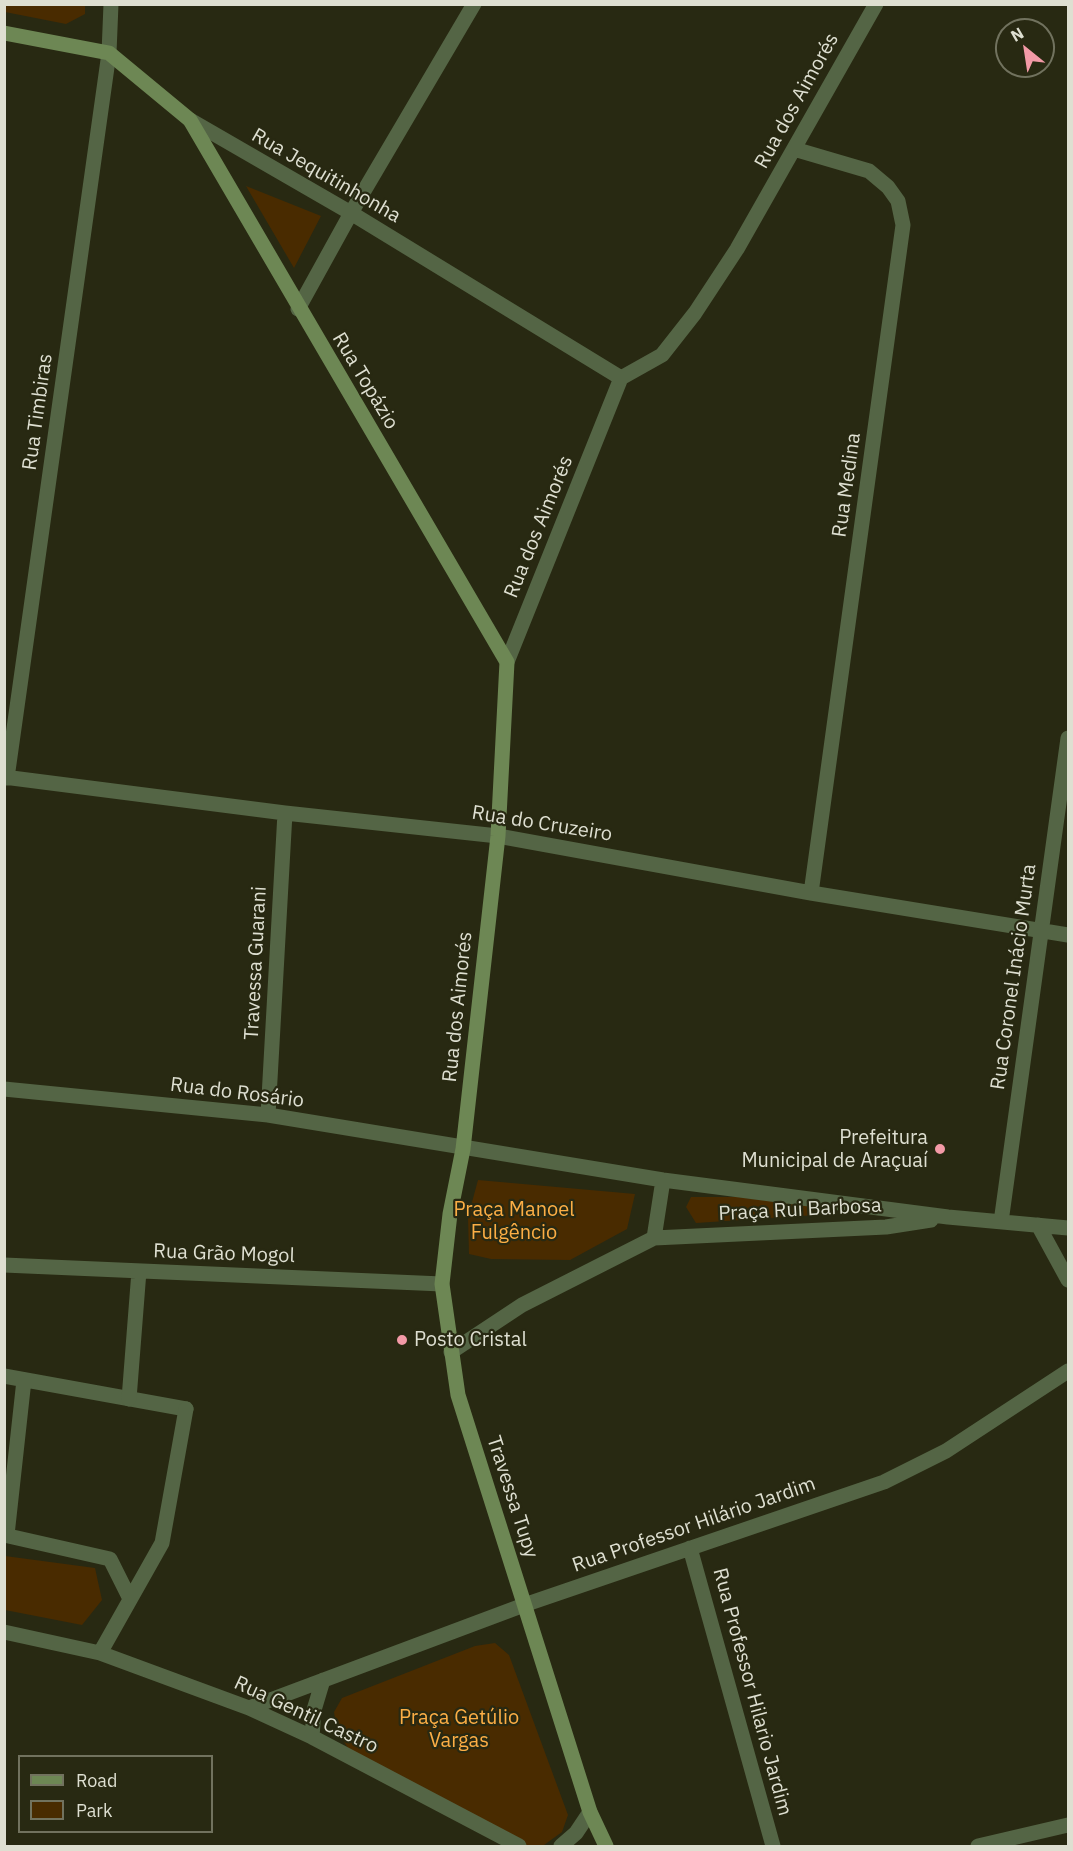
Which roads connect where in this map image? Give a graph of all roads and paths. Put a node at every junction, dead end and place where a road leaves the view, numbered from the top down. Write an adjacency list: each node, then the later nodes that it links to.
1 (111, 4): 5 (street, Rua Timbiras)
2 (474, 4): 8 (street)
3 (876, 4): 7 (street, Rua dos Aimorés)
4 (4, 33): 5 (main road, Rua Jequitinhonha)
5 (110, 53): 6 (main road, Rua Jequitinhonha); 13 (street, Rua Timbiras)
6 (190, 120): 8 (street, Rua Jequitinhonha); 9 (main road, Rua Topázio)
7 (794, 149): 10 (street, Rua dos Aimorés); 16 (street, Rua Medina)
8 (351, 213): 9 (street); 10 (street, Rua Jequitinhonha)
9 (298, 309): 11 (main road, Rua Topázio)
10 (621, 378): 11 (street, Rua dos Aimorés)
11 (507, 662): 15 (main road, Rua dos Aimorés)
12 (1068, 738): 17 (street, Rua Coronel Inácio Murta)
13 (6, 777): 14 (street, Rua do Cruzeiro)
14 (285, 813): 15 (street, Rua do Cruzeiro); 20 (street, Travessa Guarani)
15 (498, 836): 16 (street, Rua do Cruzeiro); 21 (main road, Rua dos Aimorés)
16 (811, 893): 17 (street, Rua do Cruzeiro)
17 (1041, 931): 18 (street, Rua do Cruzeiro); 24 (street, Rua Coronel Inácio Murta)
18 (1068, 935)
19 (4, 1089): 20 (street, Rua do Rosário)
20 (268, 1115): 21 (street, Rua do Rosário)
21 (463, 1149): 22 (street); 31 (main road, Travessa Tupy)
22 (663, 1180): 23 (street, Praça Rui Barbosa); 27 (street)
23 (948, 1217): 24 (street, Praça Rui Barbosa); 27 (street, Praça Rui Barbosa)
24 (1001, 1222): 25 (street, Praça Rui Barbosa)
25 (1038, 1225): 26 (street, Praça Rui Barbosa); 30 (street)
26 (1068, 1228)
27 (654, 1238): 32 (street)
28 (4, 1265): 29 (street, Rua Grão Mogol)
29 (139, 1271): 31 (street, Rua Grão Mogol); 36 (street)
30 (1068, 1280)
31 (442, 1284): 32 (main road, Travessa Tupy)
32 (451, 1352): 40 (main road, Travessa Tupy)
33 (1068, 1371): 38 (street, Rua Professor Hilário Jardim)
34 (4, 1376): 35 (street)
35 (24, 1380): 36 (street); 37 (street)
36 (129, 1399): 39 (street)
37 (6, 1535): 39 (street)
38 (690, 1548): 40 (street, Rua Professor Hilário Jardim); 51 (street, Rua Professor Hilario Jardim)
39 (130, 1599): 42 (street)
40 (524, 1605): 43 (street, Rua Professor Hilário Jardim); 46 (main road, Travessa Tupy)
41 (4, 1632): 42 (street, Rua Gentil Castro)
42 (100, 1653): 44 (street, Rua Gentil Castro)
43 (323, 1680): 44 (street, Rua Professor Hilário Jardim); 45 (street)
44 (249, 1708): 45 (street, Rua Gentil Castro)
45 (312, 1737): 48 (street, Rua Gentil Castro)
46 (590, 1812): 49 (street); 50 (main road, Travessa Tupy)
47 (1068, 1825): 52 (street)
48 (519, 1846)
49 (561, 1846)
50 (606, 1846)
51 (773, 1846)
52 (978, 1846)

